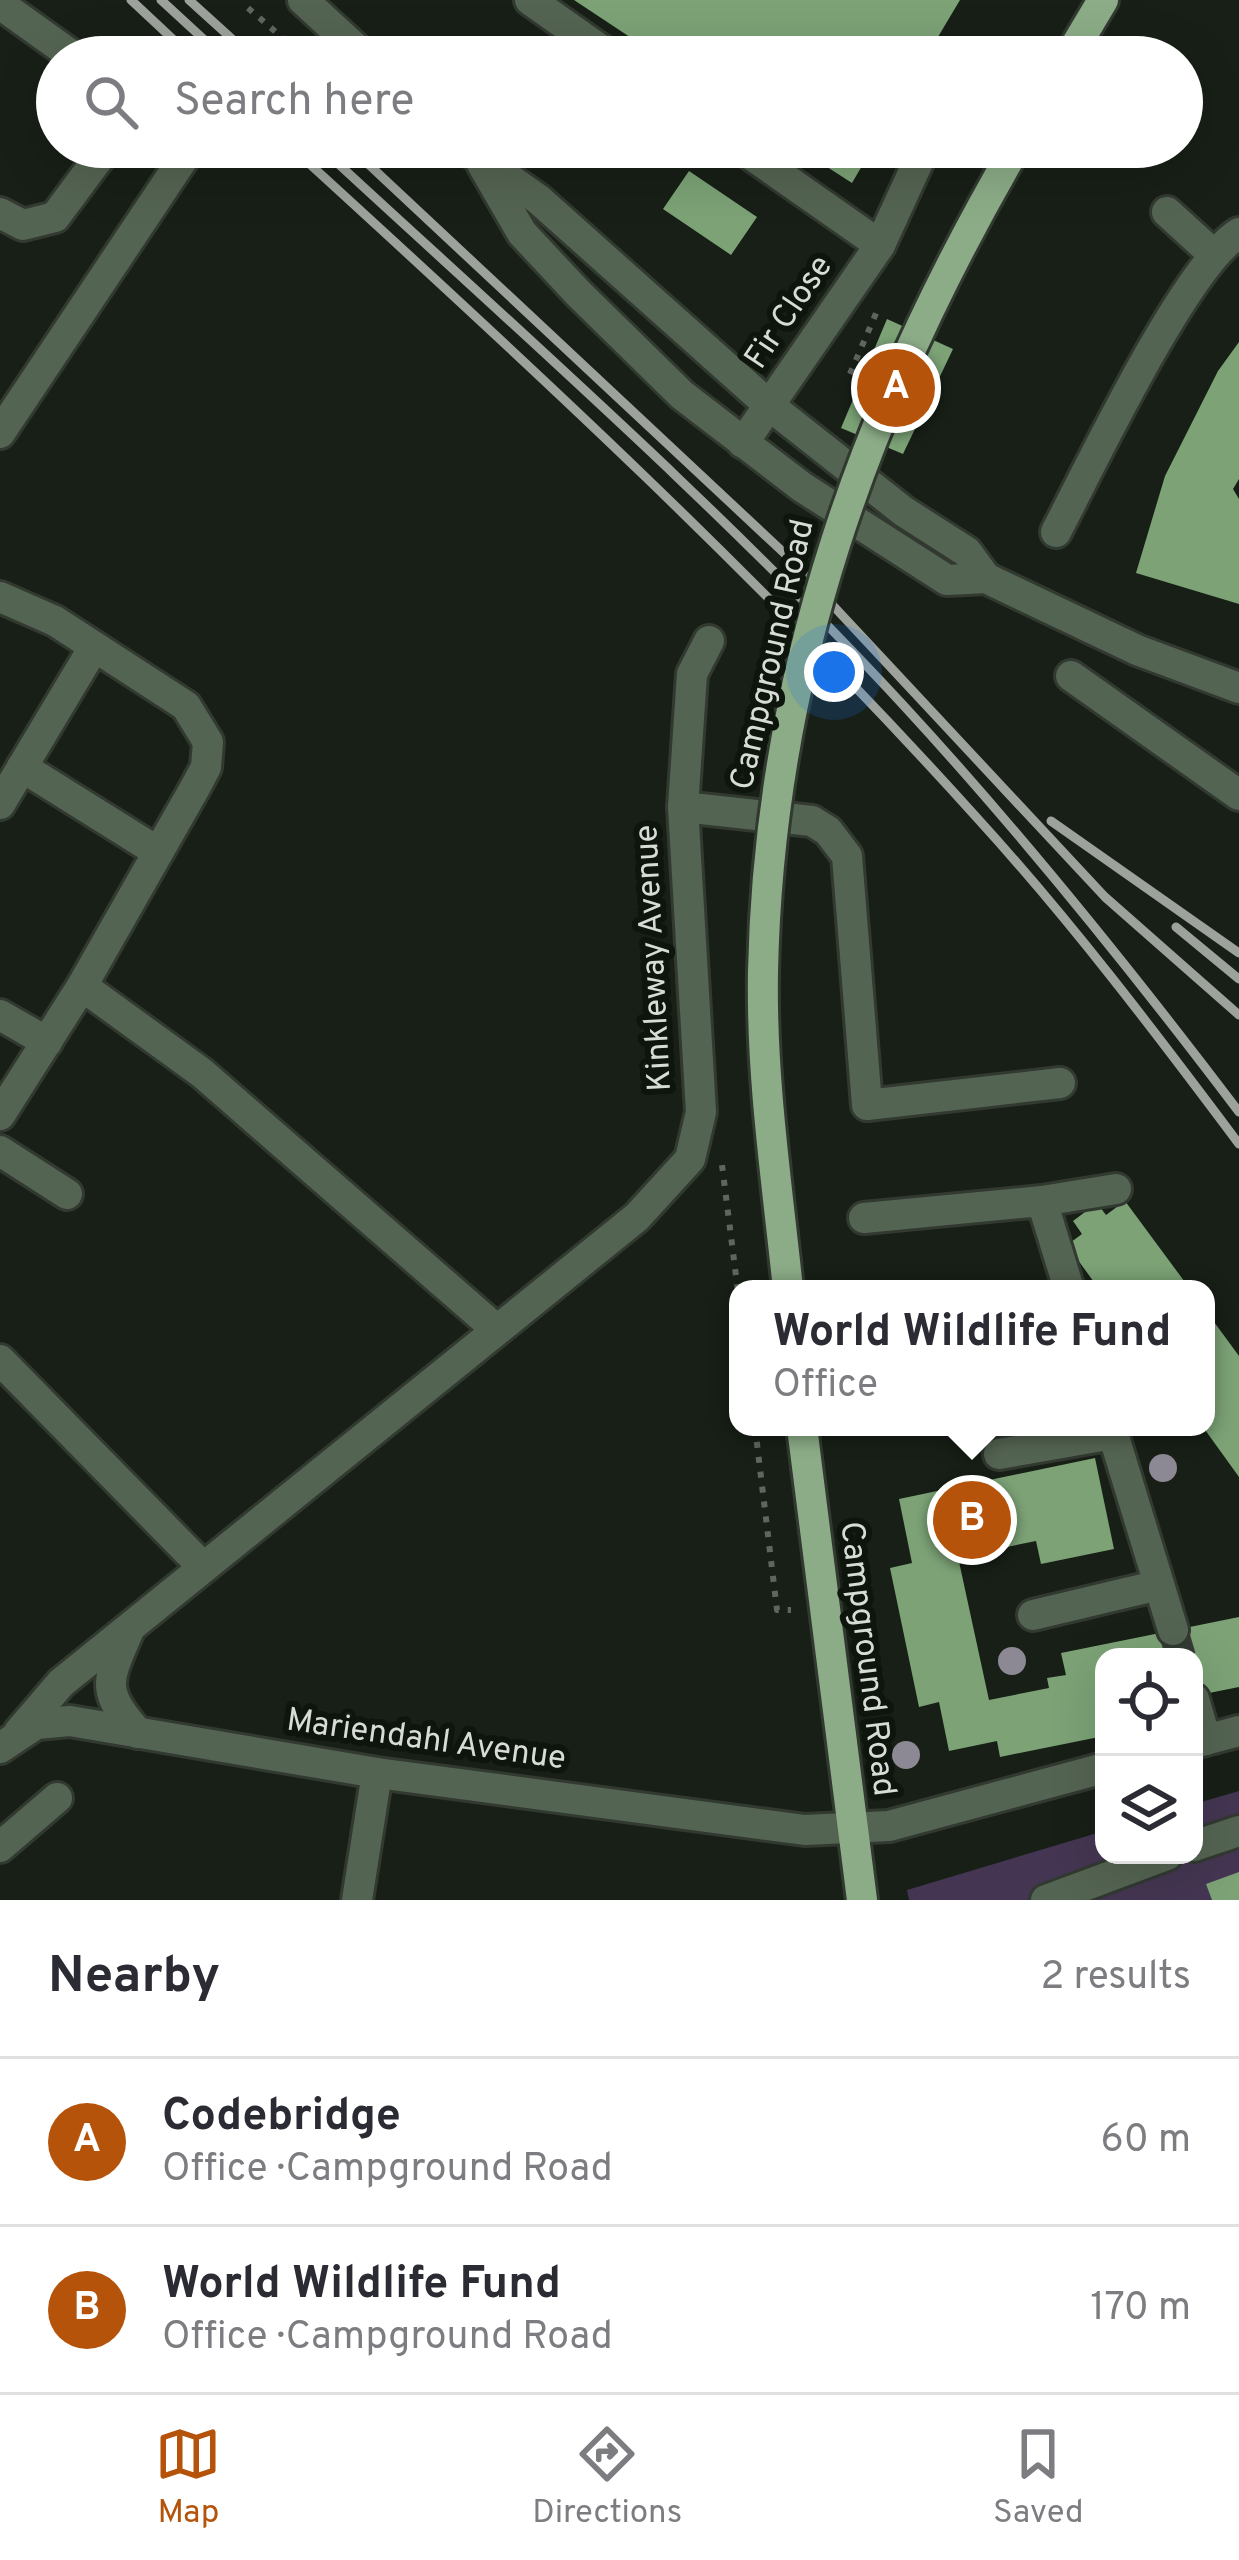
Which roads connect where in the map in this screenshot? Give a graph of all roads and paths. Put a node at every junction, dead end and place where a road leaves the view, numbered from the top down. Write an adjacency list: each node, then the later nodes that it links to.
1 (302, 0): 8 (street)
2 (530, 0): 9 (street)
3 (1103, 0): 10 (main road)
4 (0, 4): 6 (street)
5 (248, 8): 7 (path)
6 (45, 36)
7 (280, 36)
8 (342, 36)
9 (581, 36)
10 (1082, 36)
11 (91, 168): 19 (street)
12 (177, 168): 26 (street)
13 (481, 168): 27 (street)
14 (492, 168): 25 (street)
15 (770, 168): 21 (street, Fir Close)
16 (915, 168): 21 (street)
17 (1004, 168): 52 (main road, Campground Road, bridge)
18 (1167, 212): 22 (street)
19 (0, 213)
20 (1239, 233): 22 (street)
21 (880, 245): 25 (street, Fir Close)
22 (1213, 254): 28 (street)
23 (879, 305): 24 (path)
24 (850, 374)
25 (770, 406): 27 (street, Fir Close); 29 (street)
26 (0, 433)
27 (743, 443): 29 (street)
28 (1056, 532)
29 (986, 578): 34 (street)
30 (0, 597): 32 (street)
31 (709, 641): 38 (street, Kinkleway Avenue)
32 (94, 647): 35 (street); 39 (street)
33 (1071, 676): 36 (street)
34 (1239, 688)
35 (22, 766): 37 (street); 39 (street)
36 (1239, 795)
37 (0, 804)
38 (682, 807): 43 (street); 54 (street, Kinkleway Avenue)
39 (158, 852): 40 (street)
40 (82, 986): 42 (street); 54 (street)
41 (0, 1015): 42 (street)
42 (46, 1042): 44 (street)
43 (1060, 1083)
44 (0, 1115)
45 (722, 1147): 51 (path)
46 (0, 1151): 48 (street)
47 (1116, 1190): 49 (street)
48 (68, 1194)
49 (1042, 1201): 50 (street); 53 (street)
50 (864, 1218)
51 (737, 1280)
52 (787, 1280)
53 (1066, 1280)
54 (496, 1328): 61 (street, Kinkleway Avenue)
55 (0, 1360): 61 (street)
56 (756, 1436): 63 (path)
57 (803, 1436): 74 (main road, Campground Road)
58 (1084, 1436): 60 (street)
59 (1114, 1436): 62 (street)
60 (999, 1454)
61 (202, 1566): 65 (street, Kinkleway Avenue)
62 (1159, 1585): 64 (street); 66 (street)
63 (791, 1610)
64 (1033, 1615)
65 (131, 1625): 68 (street, Kinkleway Avenue); 69 (street, Kinkleway Avenue)
66 (1173, 1630)
67 (1239, 1731): 70 (street)
68 (138, 1733): 69 (street, Mariendahl Avenue); 72 (street, Mariendahl Avenue)
69 (10, 1740)
70 (1203, 1741)
71 (1095, 1770): 74 (street, Mariendahl Avenue)
72 (376, 1773): 74 (street, Mariendahl Avenue); 79 (street)
73 (57, 1798): 77 (street)
74 (851, 1830): 80 (main road, Campground Road)
75 (1239, 1831): 76 (street)
76 (1203, 1843)
77 (0, 1847)
78 (1143, 1864): 81 (street)
79 (357, 1900)
80 (862, 1900)
81 (1046, 1900)

